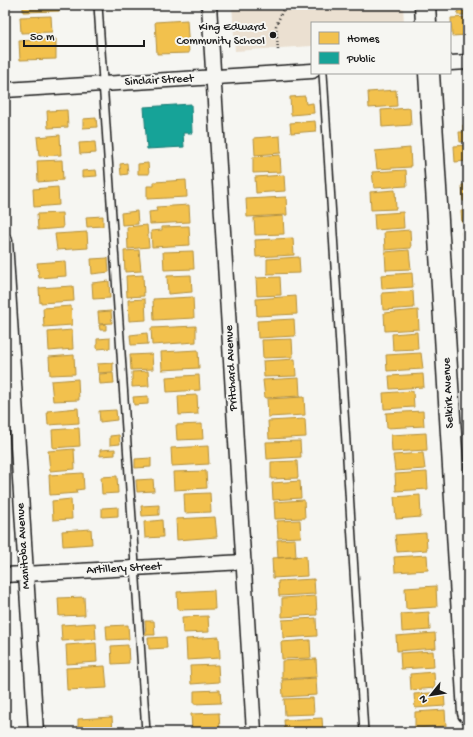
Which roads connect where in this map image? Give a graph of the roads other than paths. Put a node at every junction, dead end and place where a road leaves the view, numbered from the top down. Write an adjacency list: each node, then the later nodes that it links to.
1 (98, 5): 11 (lane)
2 (210, 5): 10 (street, Pritchard Avenue)
3 (425, 5): 4 (main road)
4 (426, 22)
5 (468, 62): 6 (street)
6 (451, 63)
7 (311, 71): 10 (street, Sinclair Street)
8 (323, 74): 22 (lane)
9 (429, 74): 18 (main road, Selkirk Avenue)
10 (215, 78): 11 (street, Sinclair Street); 14 (street, Pritchard Avenue)
11 (103, 84): 12 (street, Sinclair Street); 15 (lane)
12 (5, 90)
13 (5, 241): 16 (street, Manitoba Avenue)
14 (244, 562): 15 (street, Artillery Street); 21 (street, Pritchard Avenue)
15 (136, 568): 16 (street, Artillery Street); 20 (lane)
16 (26, 574): 17 (street, Artillery Street); 19 (street, Manitoba Avenue)
17 (5, 576)
18 (468, 713)
19 (36, 732)
20 (146, 732)
21 (254, 732)
22 (364, 732)

